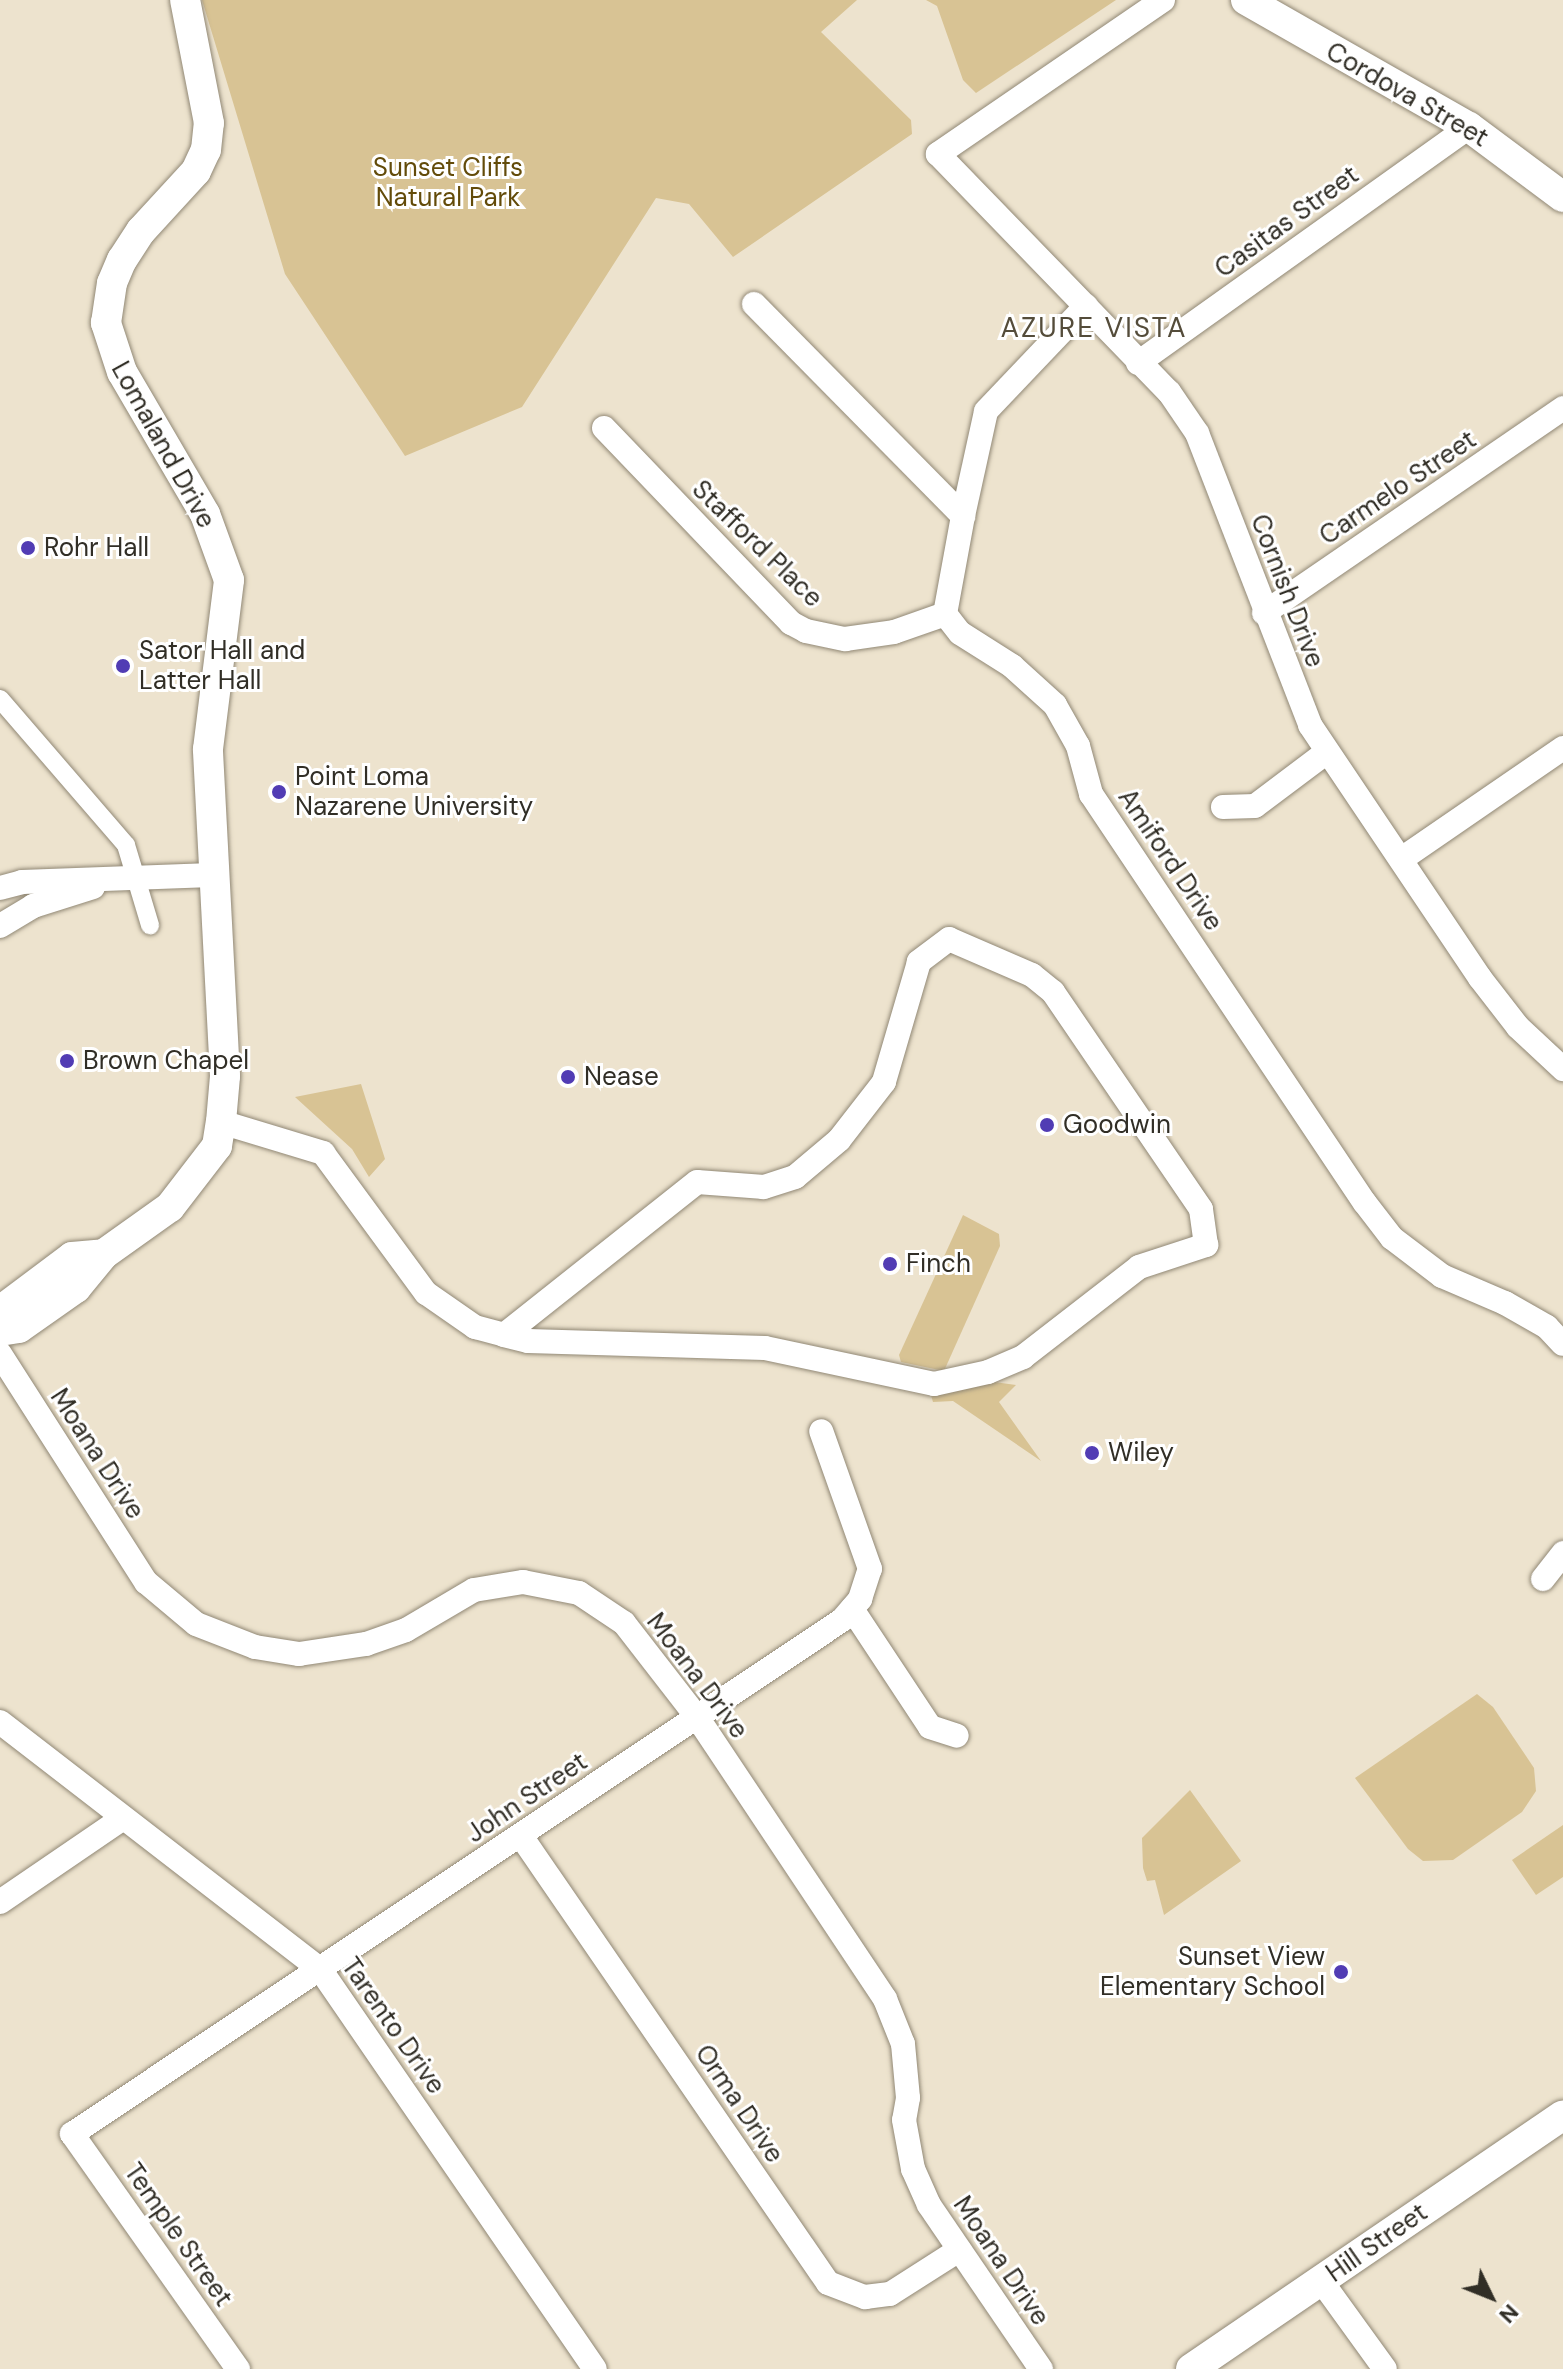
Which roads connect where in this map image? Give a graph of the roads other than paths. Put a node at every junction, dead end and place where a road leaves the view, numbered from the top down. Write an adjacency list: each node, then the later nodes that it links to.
1 (185, 0): 19 (street, Lomaland Drive)
2 (1163, 0): 7 (street, Cornish Drive)
3 (1246, 0): 4 (street, Cordova Street)
4 (1469, 127): 5 (street, Cordova Street); 8 (street, Casitas Street)
5 (1563, 197)
6 (754, 304): 11 (street)
7 (1086, 306): 8 (street, Cornish Drive); 11 (street)
8 (1138, 363): 12 (street, Cornish Drive)
9 (1563, 408): 12 (street, Carmelo Street)
10 (604, 428): 13 (street, Stafford Place)
11 (963, 516): 13 (street)
12 (1264, 613): 16 (street, Cornish Drive)
13 (945, 614): 30 (street, Amiford Drive)
14 (0, 699): 20 (street)
15 (1563, 748): 18 (street)
16 (1327, 752): 17 (street); 18 (street, Cornish Drive)
17 (1223, 807)
18 (1403, 858): 24 (street, Cornish Drive)
19 (212, 875): 20 (street); 25 (street, Lomaland Drive)
20 (125, 880): 21 (street); 22 (street); 23 (street)
21 (0, 888)
22 (150, 925)
23 (0, 926)
24 (1563, 1069)
25 (221, 1122): 26 (street, Lomaland Drive); 29 (street)
26 (104, 1254): 27 (street, Lomaland Drive); 28 (street, Lomaland Drive)
27 (0, 1311)
28 (0, 1331)
29 (504, 1335): 29 (street)
30 (1563, 1344)
31 (0, 1354): 36 (street, Moana Drive)
32 (821, 1431): 35 (street)
33 (1563, 1553): 34 (street)
34 (1543, 1579)
35 (852, 1609): 36 (street, John Street); 38 (street)
36 (697, 1717): 40 (street, John Street); 45 (street, Moana Drive)
37 (0, 1722): 39 (street, Tarento Drive)
38 (957, 1736)
39 (123, 1818): 41 (street); 42 (street, Tarento Drive)
40 (521, 1836): 42 (street, John Street); 45 (street, Orma Drive)
41 (0, 1902)
42 (320, 1969): 44 (street, John Street); 48 (street, Tarento Drive)
43 (1563, 2115): 46 (street, Hill Street)
44 (72, 2134): 47 (street, Temple Street)
45 (959, 2250): 49 (street, Moana Drive)
46 (1322, 2282): 50 (street, Hill Street); 51 (street)
47 (238, 2369)
48 (595, 2369)
49 (1041, 2369)
50 (1191, 2369)
51 (1385, 2369)

